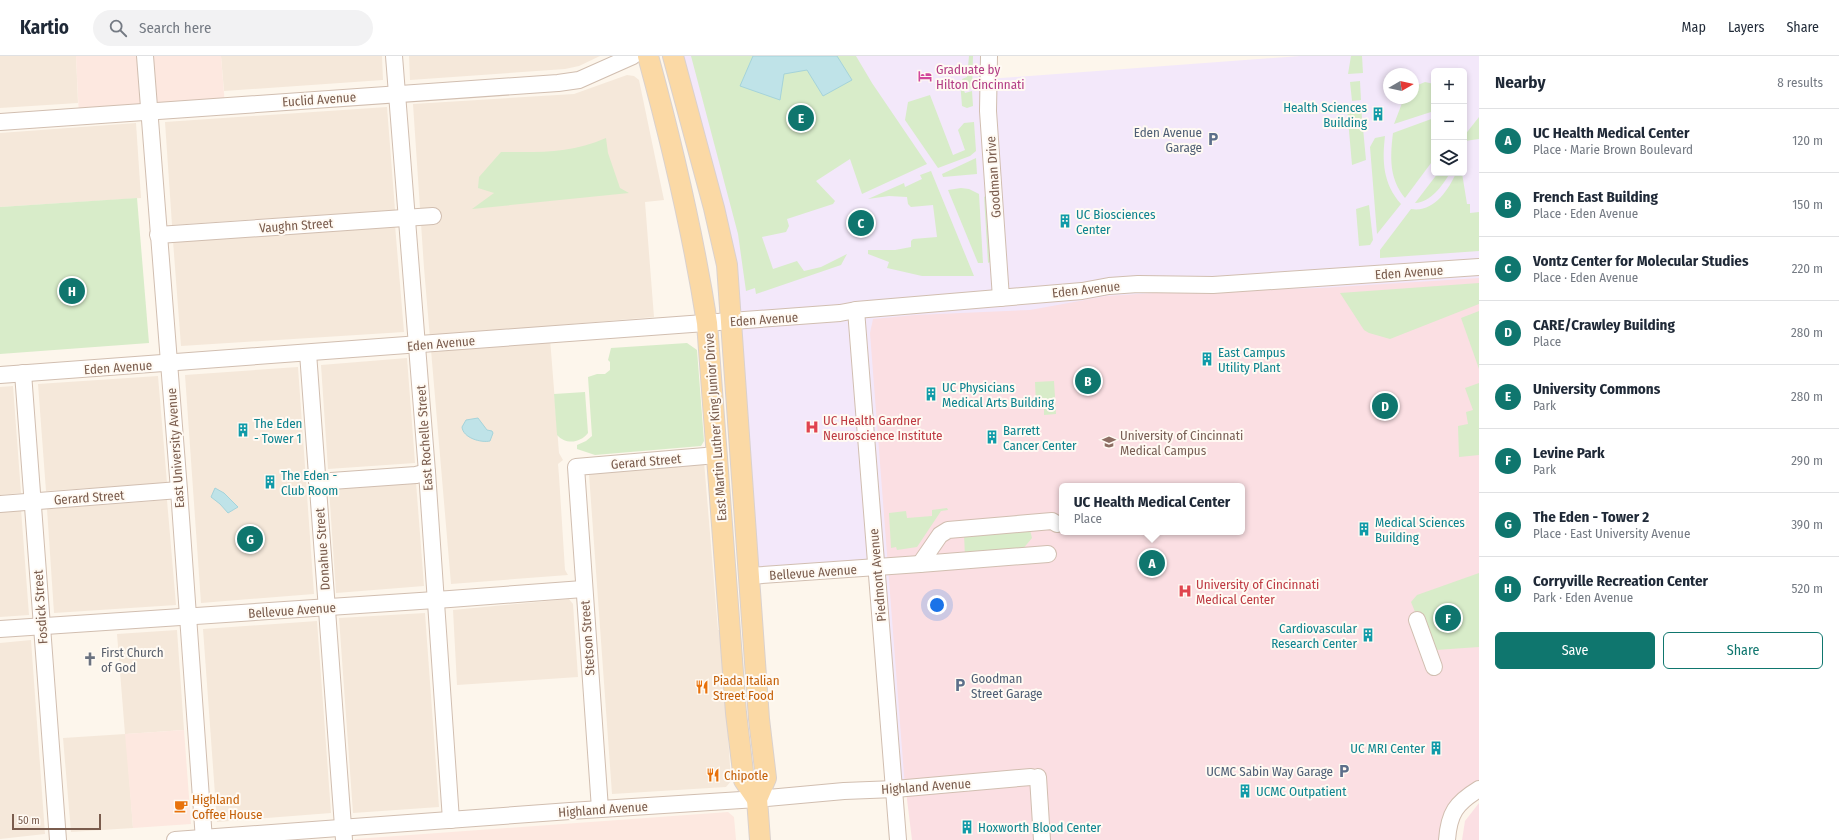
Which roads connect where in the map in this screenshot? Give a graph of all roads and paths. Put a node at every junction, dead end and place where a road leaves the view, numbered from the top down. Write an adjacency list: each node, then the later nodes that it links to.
1 (145, 56): 8 (street, East University Avenue)
2 (394, 56): 7 (street, East Rochelle Street)
3 (633, 56): 7 (street, Euclid Avenue)
4 (648, 56): 17 (main road, East Martin Luther King Junior Drive)
5 (673, 56): 16 (main road, East Martin Luther King Junior Drive)
6 (989, 56): 14 (street, Goodman Drive)
7 (396, 94): 8 (street, Euclid Avenue); 11 (street, East Rochelle Street)
8 (149, 111): 9 (street, Euclid Avenue); 12 (street, East University Avenue)
9 (0, 122)
10 (433, 216): 11 (street, Vaughn Street)
11 (406, 217): 12 (street, Vaughn Street); 18 (street, East Rochelle Street)
12 (158, 235): 20 (street, East University Avenue)
13 (1479, 267): 14 (street, Eden Avenue)
14 (1001, 298): 15 (street, Eden Avenue)
15 (856, 310): 16 (street, Eden Avenue); 33 (street, Piedmont Avenue)
16 (731, 321): 17 (street, Eden Avenue); 34 (main road, East Martin Luther King Junior Drive)
17 (707, 323): 18 (street, Eden Avenue); 23 (main road, East Martin Luther King Junior Drive)
18 (417, 345): 19 (street, Eden Avenue); 25 (street, East Rochelle Street)
19 (308, 353): 20 (street, Eden Avenue); 26 (street, Donahue Street)
20 (168, 363): 21 (street, Eden Avenue); 27 (street, East University Avenue)
21 (23, 373): 22 (street, Eden Avenue); 28 (street, Fosdick Street)
22 (0, 375)
23 (717, 455): 24 (street, Gerard Street); 45 (main road, East Martin Luther King Junior Drive)
24 (576, 467): 35 (street, Stetson Street)
25 (427, 472): 26 (street); 36 (street, East Rochelle Street)
26 (317, 482): 37 (street, Donahue Street)
27 (179, 490): 28 (street, Gerard Street); 38 (street, East University Avenue)
28 (32, 501): 29 (street, Gerard Street); 40 (street, Fosdick Street)
29 (0, 504)
30 (1057, 524): 32 (street)
31 (1048, 554): 32 (street, Bellevue Avenue)
32 (920, 564): 33 (street, Bellevue Avenue)
33 (876, 567): 34 (street, Bellevue Avenue); 44 (street, Piedmont Avenue)
34 (749, 576): 45 (main road, East Martin Luther King Junior Drive)
35 (584, 588): 36 (street, Bellevue Avenue); 46 (street, Stetson Street)
36 (437, 600): 37 (street, Bellevue Avenue); 47 (street, East Rochelle Street)
37 (326, 608): 38 (street, Bellevue Avenue); 48 (street, Donahue Street)
38 (188, 616): 40 (street, Bellevue Avenue); 49 (street, East University Avenue)
39 (1417, 620): 42 (street)
40 (41, 626): 41 (street, Bellevue Avenue); 50 (street, Fosdick Street)
41 (0, 629)
42 (1434, 667)
43 (1479, 789): 55 (street)
44 (895, 790): 45 (street, Highland Avenue); 53 (street, Piedmont Avenue); 54 (street, Highland Avenue)
45 (757, 799): 46 (street, Highland Avenue); 52 (main road, East Martin Luther King Junior Drive)
46 (600, 809): 47 (street, Highland Avenue)
47 (451, 820): 48 (street, Highland Avenue)
48 (343, 834): 49 (street, Highland Avenue)
49 (204, 839): 51 (street, Highland Avenue)
50 (58, 840)
51 (176, 840)
52 (760, 840)
53 (898, 840)
54 (1042, 840)
55 (1447, 840)

